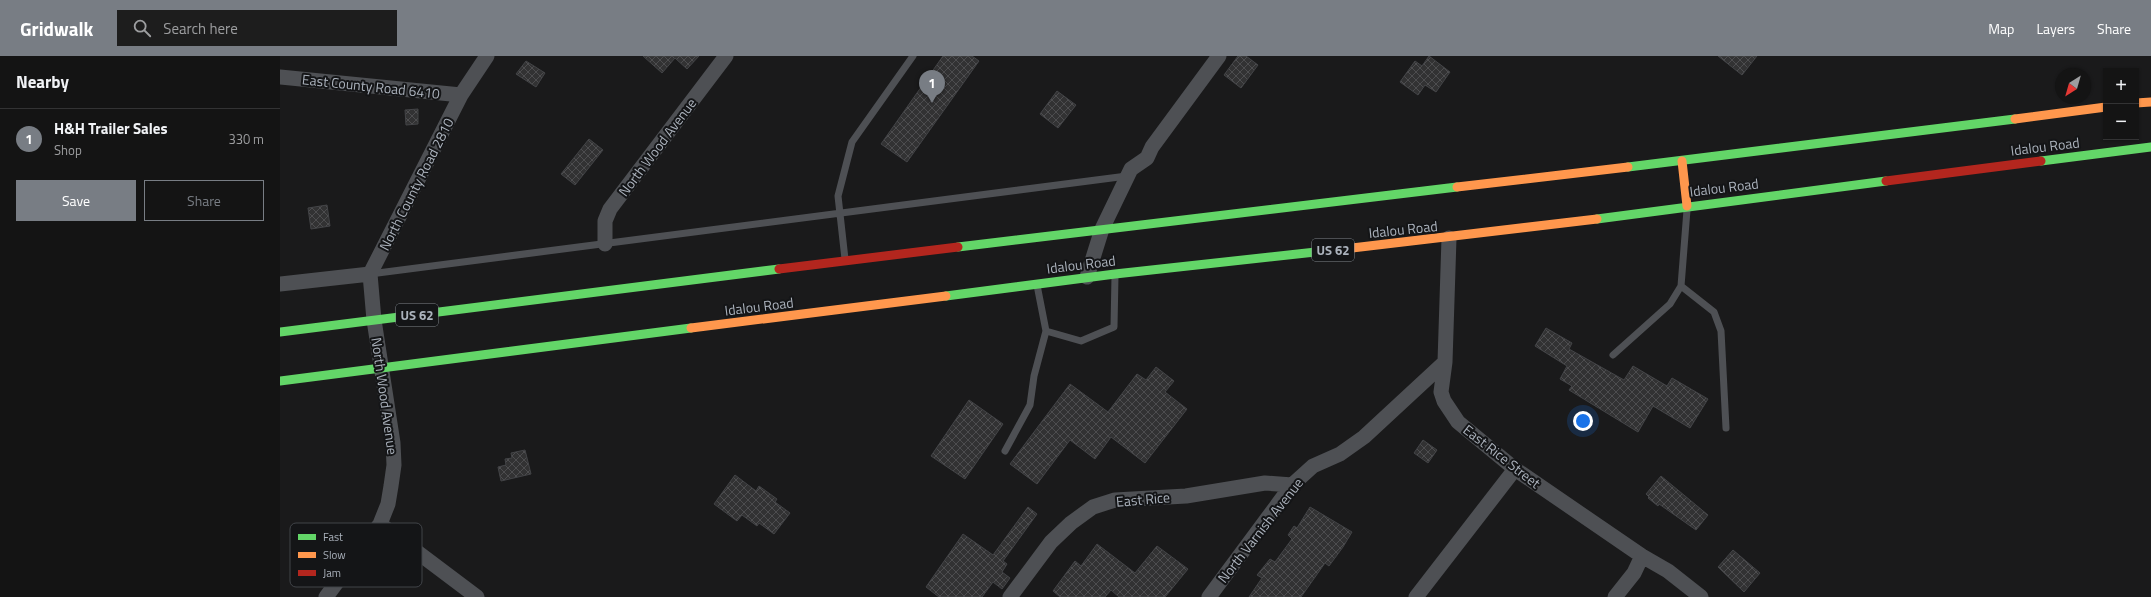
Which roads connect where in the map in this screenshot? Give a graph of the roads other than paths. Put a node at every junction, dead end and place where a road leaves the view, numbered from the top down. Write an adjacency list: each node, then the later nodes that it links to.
1 (487, 56): 6 (street, North County Road 2810)
2 (726, 56): 17 (street, North Wood Avenue)
3 (913, 56): 14 (lane)
4 (1219, 56): 12 (street)
5 (280, 77): 6 (street, East County Road 6410)
6 (461, 95): 19 (street, North County Road 2810)
7 (2151, 102): 8 (highway)
8 (2139, 103)
9 (2103, 107): 11 (highway, US 62)
10 (2151, 147): 13 (highway, Idalou Road / US 62)
11 (1682, 161): 13 (highway); 15 (highway, US 62)
12 (1127, 176): 14 (lane); 15 (street)
13 (1688, 206): 16 (highway, Idalou Road / US 62); 24 (lane)
14 (840, 213): 17 (lane); 18 (lane)
15 (1102, 229): 18 (highway, US 62); 21 (street)
16 (1449, 238): 20 (highway, Idalou Road / US 62); 29 (street, East Rice Street)
17 (605, 244): 19 (lane)
18 (845, 261): 25 (highway, US 62)
19 (370, 274): 22 (street); 25 (street)
20 (1115, 274): 21 (highway, Idalou Road / US 62); 26 (lane)
21 (1087, 277): 23 (highway, Idalou Road / US 62)
22 (280, 284)
23 (1037, 284): 26 (lane); 30 (highway, Idalou Road / US 62)
24 (1681, 286): 28 (lane); 32 (lane)
25 (374, 320): 27 (highway, US 62); 30 (street, North Wood Avenue)
26 (1046, 331): 33 (lane)
27 (280, 332)
28 (1613, 355)
29 (1445, 362): 34 (street, East Rice Street); 35 (street, North Varnish Avenue)
30 (382, 369): 31 (highway, US 62); 36 (street, North Wood Avenue)
31 (280, 381)
32 (1726, 428)
33 (1005, 451)
34 (1515, 469): 38 (street, East Rice Street); 44 (street)
35 (1292, 484): 42 (street, East Rice); 43 (street, North Varnish Avenue)
36 (380, 523)
37 (422, 556): 41 (street)
38 (1642, 556): 45 (street); 46 (street, East Rice Street)
39 (333, 587): 40 (street, North Wood Avenue)
40 (326, 597)
41 (477, 597)
42 (1010, 597)
43 (1208, 597)
44 (1416, 597)
45 (1615, 597)
46 (1701, 597)

